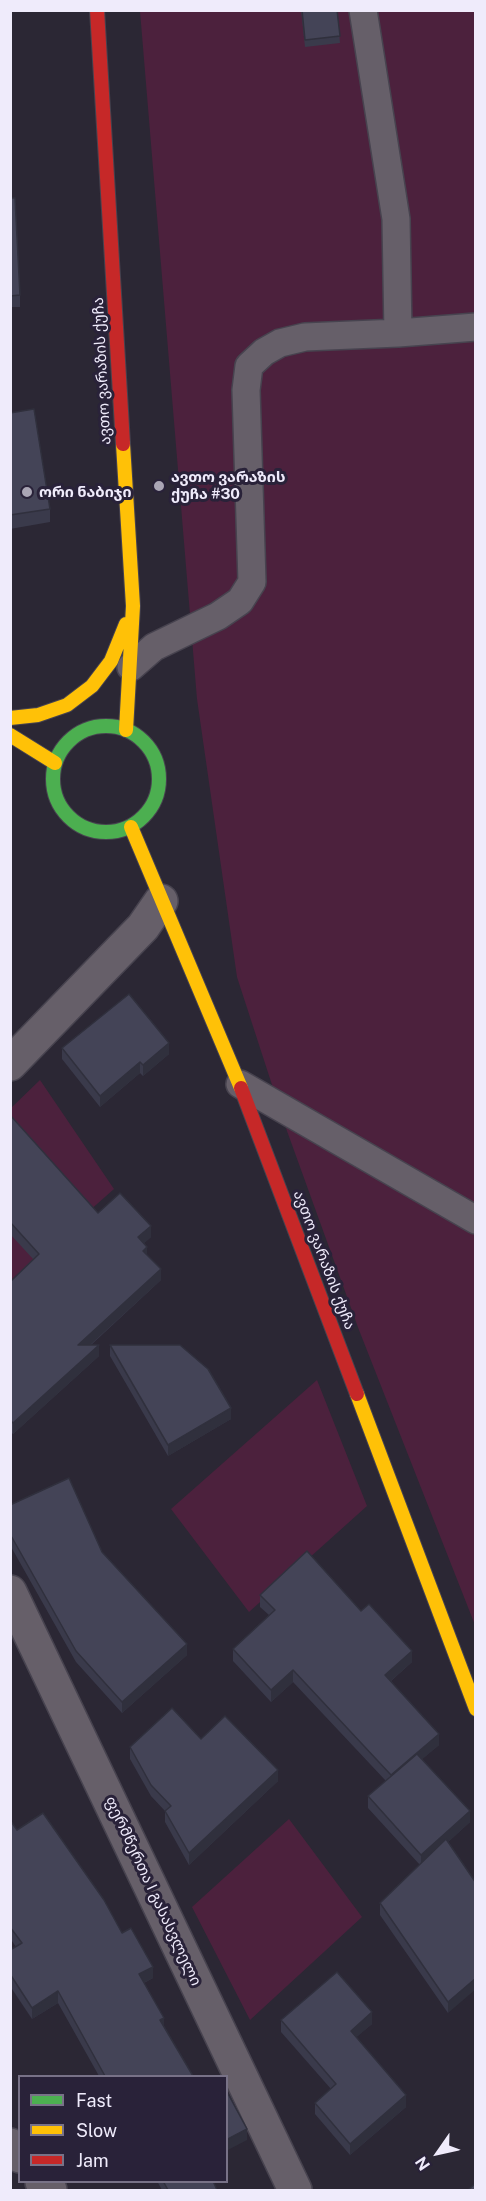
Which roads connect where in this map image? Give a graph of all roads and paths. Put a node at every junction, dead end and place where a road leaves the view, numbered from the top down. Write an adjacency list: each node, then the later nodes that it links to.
1 (97, 10): 5 (street, ავთო ვარაზის ქუჩა)
2 (363, 10): 4 (lane)
3 (476, 327): 4 (lane)
4 (398, 333): 6 (lane)
5 (133, 606): 6 (street, ავთო ვარაზის ქუჩა); 7 (street)
6 (131, 667): 8 (street, ავთო ვარაზის ქუჩა)
7 (10, 718)
8 (126, 730): 10 (street); 11 (street)
9 (10, 735): 10 (street)
10 (55, 763): 11 (street)
11 (131, 827): 12 (street, ავთო ვარაზის ქუჩა)
12 (161, 901): 13 (street); 14 (street, ავთო ვარაზის ქუჩა)
13 (10, 1064)
14 (240, 1084): 15 (lane); 17 (street, ავთო ვარაზის ქუჩა)
15 (476, 1220)
16 (10, 1592): 18 (street, ფერმწერთა I გასასვლელი)
17 (476, 1709)
18 (295, 2190)

